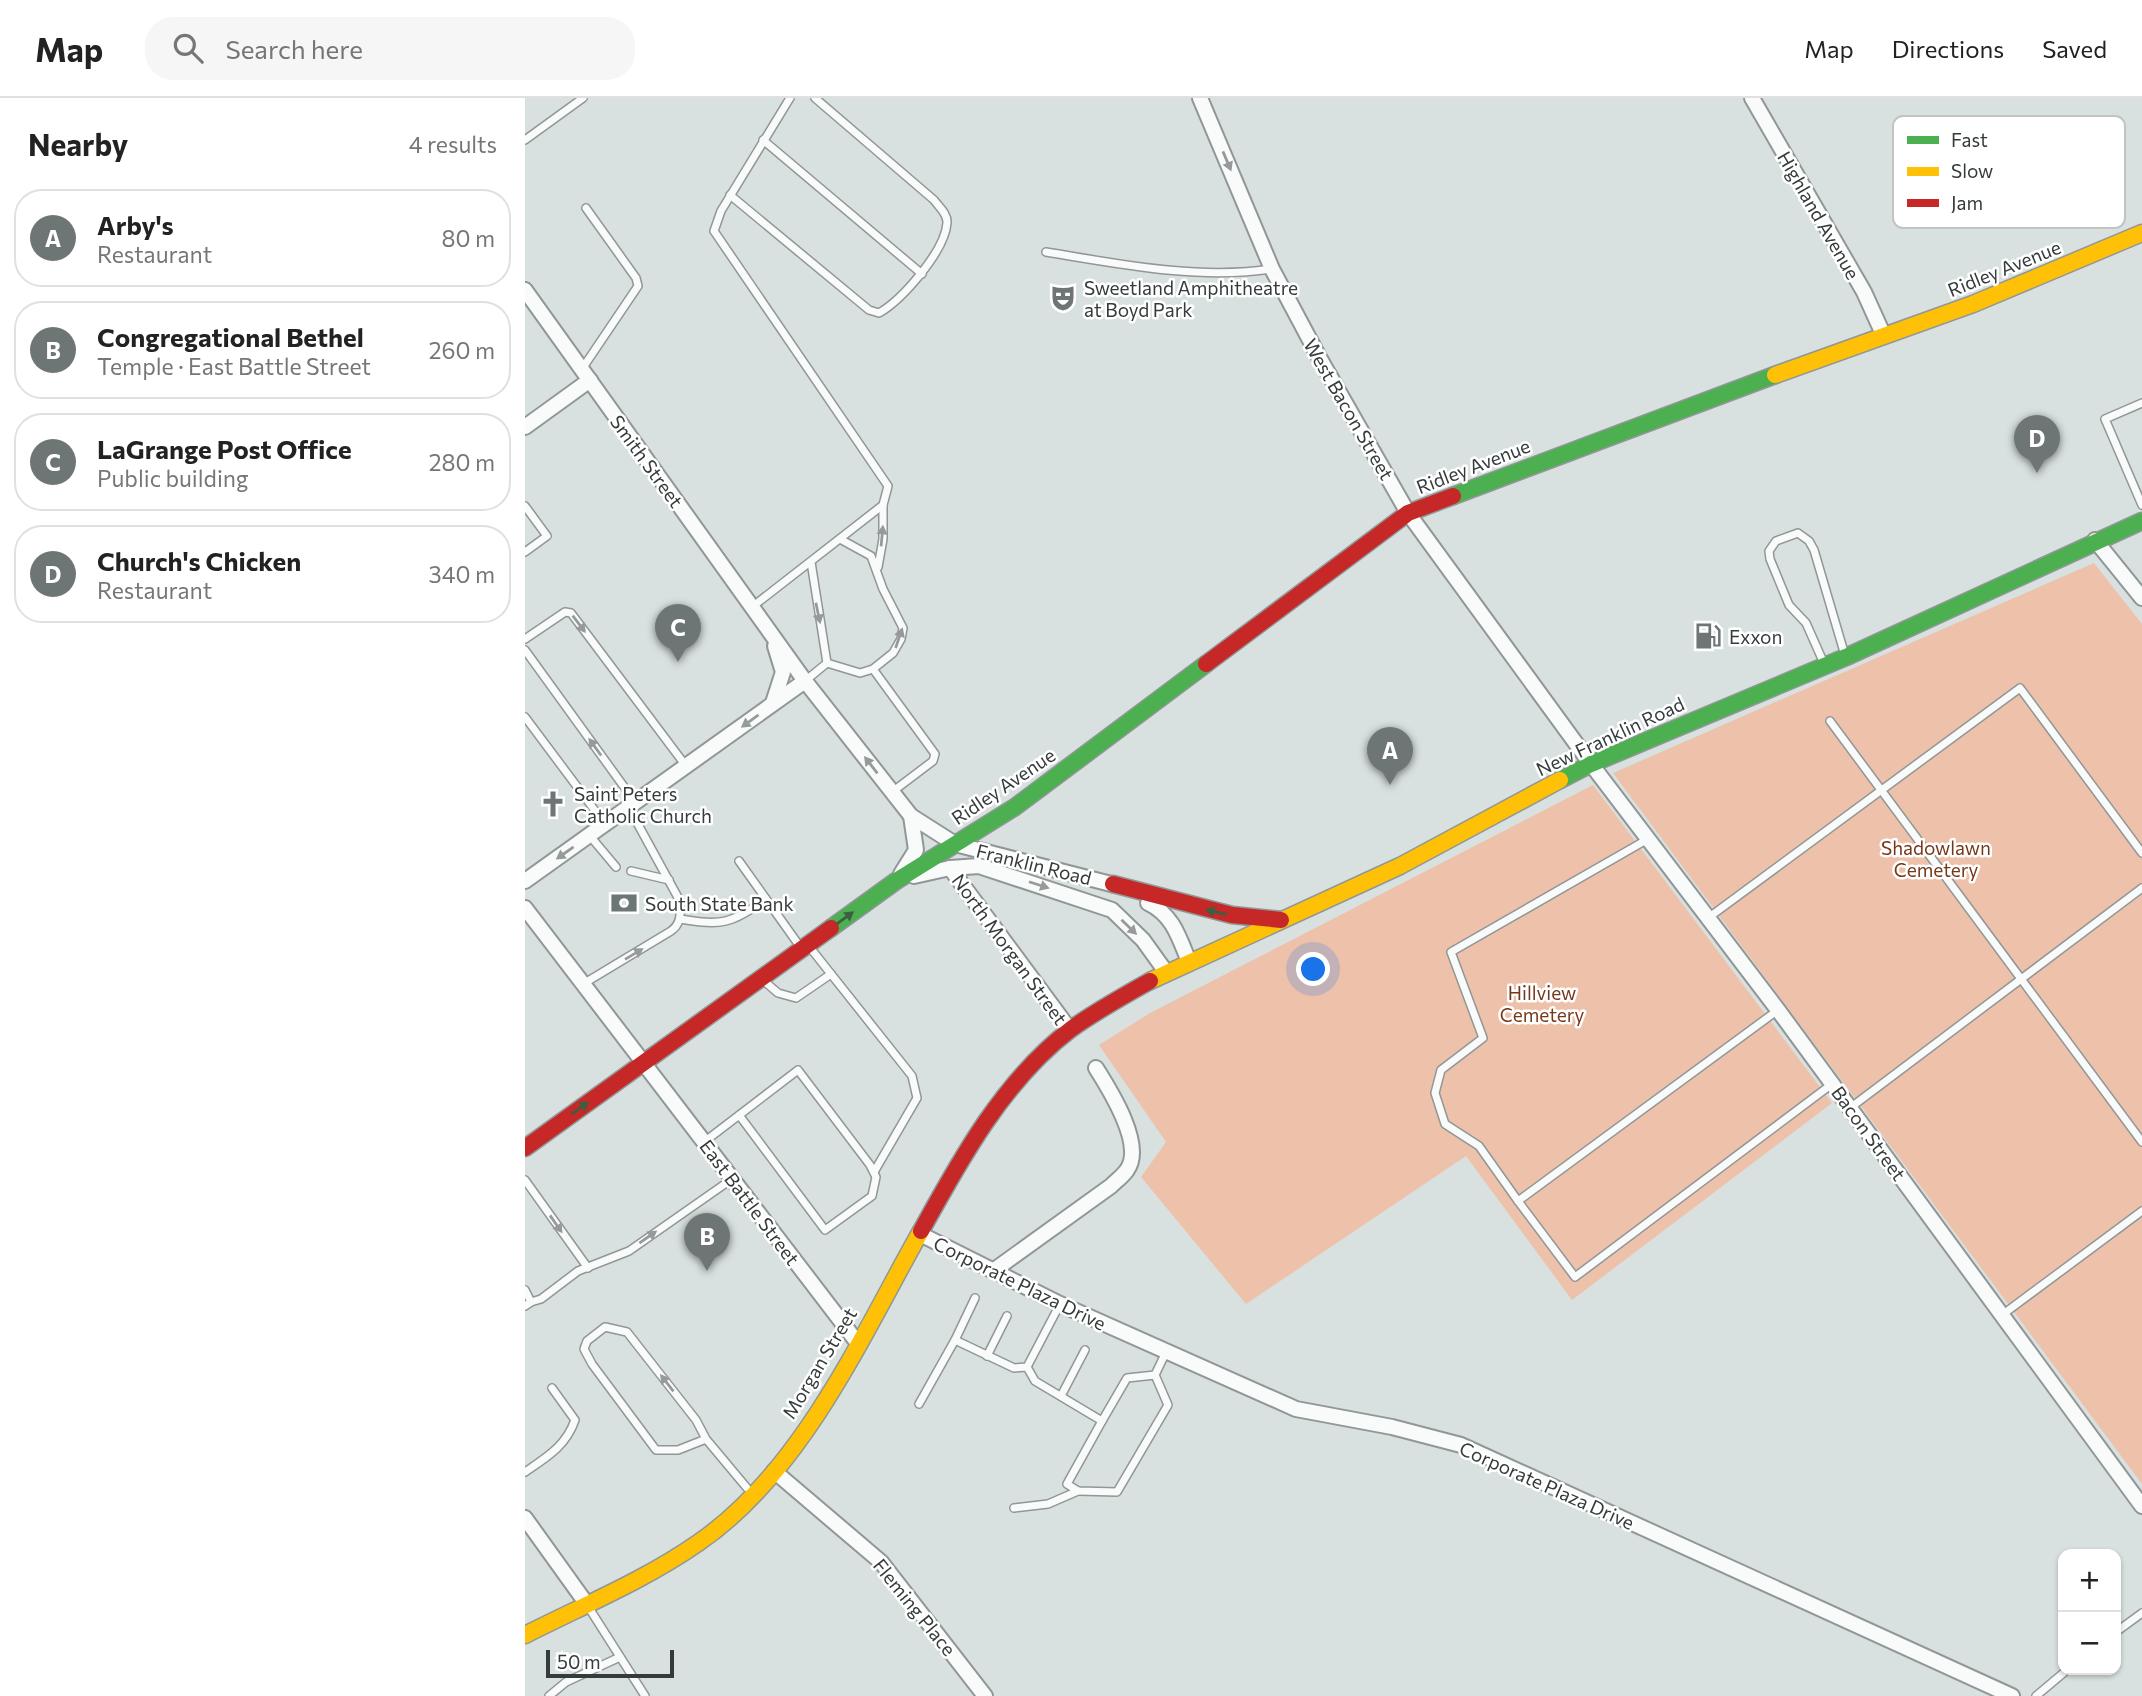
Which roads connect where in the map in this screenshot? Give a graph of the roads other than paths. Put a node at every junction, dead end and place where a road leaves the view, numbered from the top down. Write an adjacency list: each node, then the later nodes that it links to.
1 (583, 98): 6 (lane)
2 (790, 98): 7 (lane)
3 (815, 98): 13 (lane)
4 (1200, 98): 12 (street, West Bacon Street, one-way to 12)
5 (1752, 98): 15 (street, Highland Avenue)
6 (525, 140)
7 (763, 140): 8 (lane); 13 (lane)
8 (730, 195): 13 (lane); 19 (lane)
9 (586, 208): 16 (lane)
10 (2142, 233): 15 (main road, Ridley Avenue)
11 (1046, 252): 12 (lane)
12 (1272, 268): 22 (street, West Bacon Street)
13 (922, 274)
14 (525, 290): 16 (street, Smith Street)
15 (1883, 334): 22 (main road, Ridley Avenue)
16 (586, 375): 18 (street); 30 (street, Smith Street)
17 (2142, 403): 20 (lane)
18 (525, 427)
19 (883, 505): 24 (lane); 28 (lane, one-way to 19)
20 (2142, 505)
21 (525, 506): 26 (lane)
22 (1408, 513): 42 (street, West Bacon Street); 51 (main road, Ridley Avenue)
23 (2142, 521): 25 (main road, New Franklin Road)
24 (840, 540): 27 (lane); 28 (lane)
25 (2095, 540): 29 (street); 34 (main road, New Franklin Road)
26 (525, 552)
27 (811, 562): 30 (lane); 35 (lane, one-way to 35)
28 (878, 567): 37 (lane, one-way to 28)
29 (2142, 598)
30 (752, 607): 31 (street, Smith Street)
31 (769, 632): 38 (street, Smith Street); 39 (street, Smith Street)
32 (525, 639): 43 (lane, one-way to 43)
33 (525, 650): 46 (lane, one-way to 33)
34 (1846, 657): 36 (main road, New Franklin Road); 36 (lane)
35 (827, 663): 37 (lane); 38 (lane)
36 (1825, 666): 42 (main road, New Franklin Road)
37 (873, 669): 45 (lane)
38 (805, 681): 39 (street); 45 (street, Smith Street, one-way to 38)
39 (773, 704): 43 (street, one-way to 43)
40 (525, 716): 48 (lane)
41 (1830, 721): 44 (lane)
42 (1591, 764): 50 (street, Bacon Street); 66 (main road, New Franklin Road)
43 (686, 766): 46 (street)
44 (1881, 790): 52 (lane); 64 (lane); 72 (lane)
45 (892, 792): 47 (street, Smith Street)
46 (632, 805): 48 (street); 57 (lane)
47 (911, 816): 51 (street, Smith Street); 59 (street, Ridley Avenue)
48 (605, 824): 49 (street)
49 (589, 835): 54 (lane); 58 (street, one-way to 58)
50 (1648, 839): 64 (street, Bacon Street); 87 (lane)
51 (955, 844): 59 (main road, Ridley Avenue); 60 (street, Franklin Road)
52 (2142, 853)
53 (739, 861): 62 (lane)
54 (616, 867)
55 (950, 868): 59 (street, Ridley Avenue); 69 (street, Franklin Road, one-way to 69); 75 (street, North Morgan Street)
56 (631, 871): 57 (lane)
57 (669, 880): 65 (lane)
58 (525, 881)
59 (896, 881): 67 (main road, Ridley Avenue, one-way to 59)
60 (1113, 884): 66 (main road, one-way to 60); 68 (street, Franklin Road)
61 (2142, 888): 72 (lane)
62 (765, 898): 65 (lane); 67 (lane)
63 (525, 908): 73 (street, East Battle Street)
64 (1708, 918): 74 (street, Bacon Street)
65 (680, 919): 73 (lane, one-way to 65)
66 (1284, 920): 68 (main road, New Franklin Road)
67 (804, 947): 70 (lane); 71 (main road, Ridley Avenue)
68 (1189, 961): 69 (main road, New Franklin Road)
69 (1166, 972): 75 (main road, New Franklin Road)
70 (831, 974): 71 (lane); 84 (lane)
71 (761, 978): 76 (main road, Ridley Avenue)
72 (2022, 979): 79 (lane); 82 (lane)
73 (583, 984): 76 (street, East Battle Street)
74 (1778, 1010): 78 (street, Bacon Street); 87 (lane)
75 (1070, 1031): 89 (main road, Morgan Street)
76 (643, 1063): 81 (street, East Battle Street); 83 (main road, Ridley Avenue, one-way to 76)
77 (1096, 1068): 91 (street)
78 (1833, 1084): 79 (street, Bacon Street); 87 (lane)
79 (1850, 1108): 96 (street, Bacon Street)
80 (739, 1115): 81 (lane); 84 (lane); 84 (lane)
81 (704, 1142): 85 (street, East Battle Street)
82 (2142, 1142)
83 (525, 1147)
84 (874, 1172)
85 (732, 1178): 90 (lane, one-way to 85); 99 (street, East Battle Street)
86 (525, 1180): 90 (lane, one-way to 90)
87 (1518, 1201)
88 (2142, 1211): 96 (lane)
89 (920, 1234): 91 (street, Corporate Plaza Drive); 99 (main road, Morgan Street)
90 (588, 1268): 94 (lane)
91 (993, 1271): 95 (street, Corporate Plaza Drive)
92 (525, 1290): 94 (lane)
93 (975, 1298): 98 (lane)
94 (528, 1304)
95 (1060, 1304): 101 (street, Corporate Plaza Drive); 103 (lane)
96 (2002, 1315): 114 (street, Bacon Street)
97 (1007, 1316): 102 (lane)
98 (955, 1340): 102 (lane); 107 (lane)
99 (857, 1342): 110 (main road, Morgan Street)
100 (1085, 1350): 106 (lane)
101 (1166, 1352): 104 (lane); 126 (street, Corporate Plaza Drive)
102 (987, 1356): 103 (lane)
103 (1027, 1367): 106 (lane)
104 (1155, 1375): 108 (lane); 112 (lane)
105 (552, 1388): 111 (lane)
106 (1061, 1396): 108 (lane)
107 (919, 1405)
108 (1102, 1421): 112 (lane)
109 (706, 1439): 109 (lane, one-way to 109); 113 (lane)
110 (774, 1471): 113 (main road, Morgan Street); 125 (street, Fleming Place)
111 (525, 1472)
112 (1078, 1491): 115 (lane)
113 (752, 1494): 117 (main road, Morgan Street)
114 (2142, 1506)
115 (1014, 1508)
116 (525, 1518): 117 (street)
117 (586, 1603): 120 (main road, Morgan Street); 121 (lane)
118 (2142, 1613): 119 (lane)
119 (2121, 1628)
120 (525, 1635)
121 (620, 1657): 123 (lane); 124 (lane)
122 (2061, 1675): 127 (lane)
123 (549, 1696)
124 (645, 1696)
125 (985, 1696)
126 (2012, 1696)
127 (2036, 1696)

